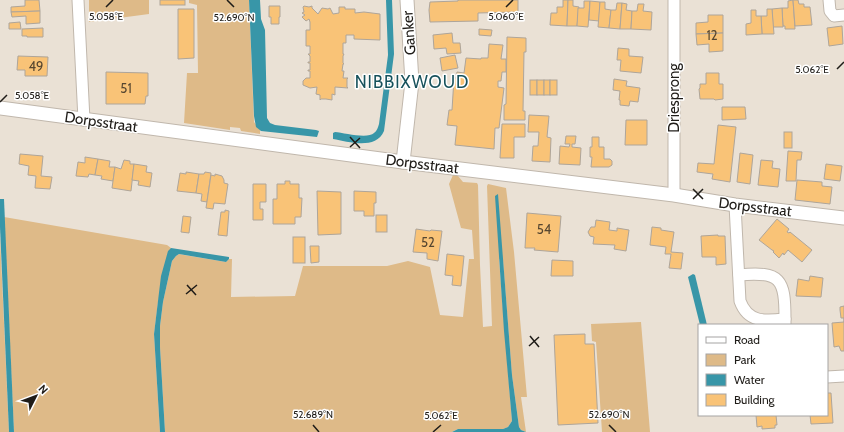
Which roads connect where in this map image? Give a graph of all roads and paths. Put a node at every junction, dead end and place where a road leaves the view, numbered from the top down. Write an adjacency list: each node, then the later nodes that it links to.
1 (78, 0): 7 (street)
2 (407, 0): 8 (street, Ganker)
3 (674, 0): 9 (street, Driesprong)
4 (829, 0): 5 (street)
5 (844, 15)
6 (0, 108): 7 (street, Dorpsstraat)
7 (84, 120): 8 (street, Dorpsstraat)
8 (403, 162): 9 (street, Dorpsstraat)
9 (674, 195): 10 (street, Dorpsstraat)
10 (735, 205): 11 (street, Dorpsstraat); 12 (street)
11 (844, 218)
12 (739, 275): 13 (street); 13 (street)
13 (785, 322)
14 (844, 376): 15 (street)
15 (828, 377)

